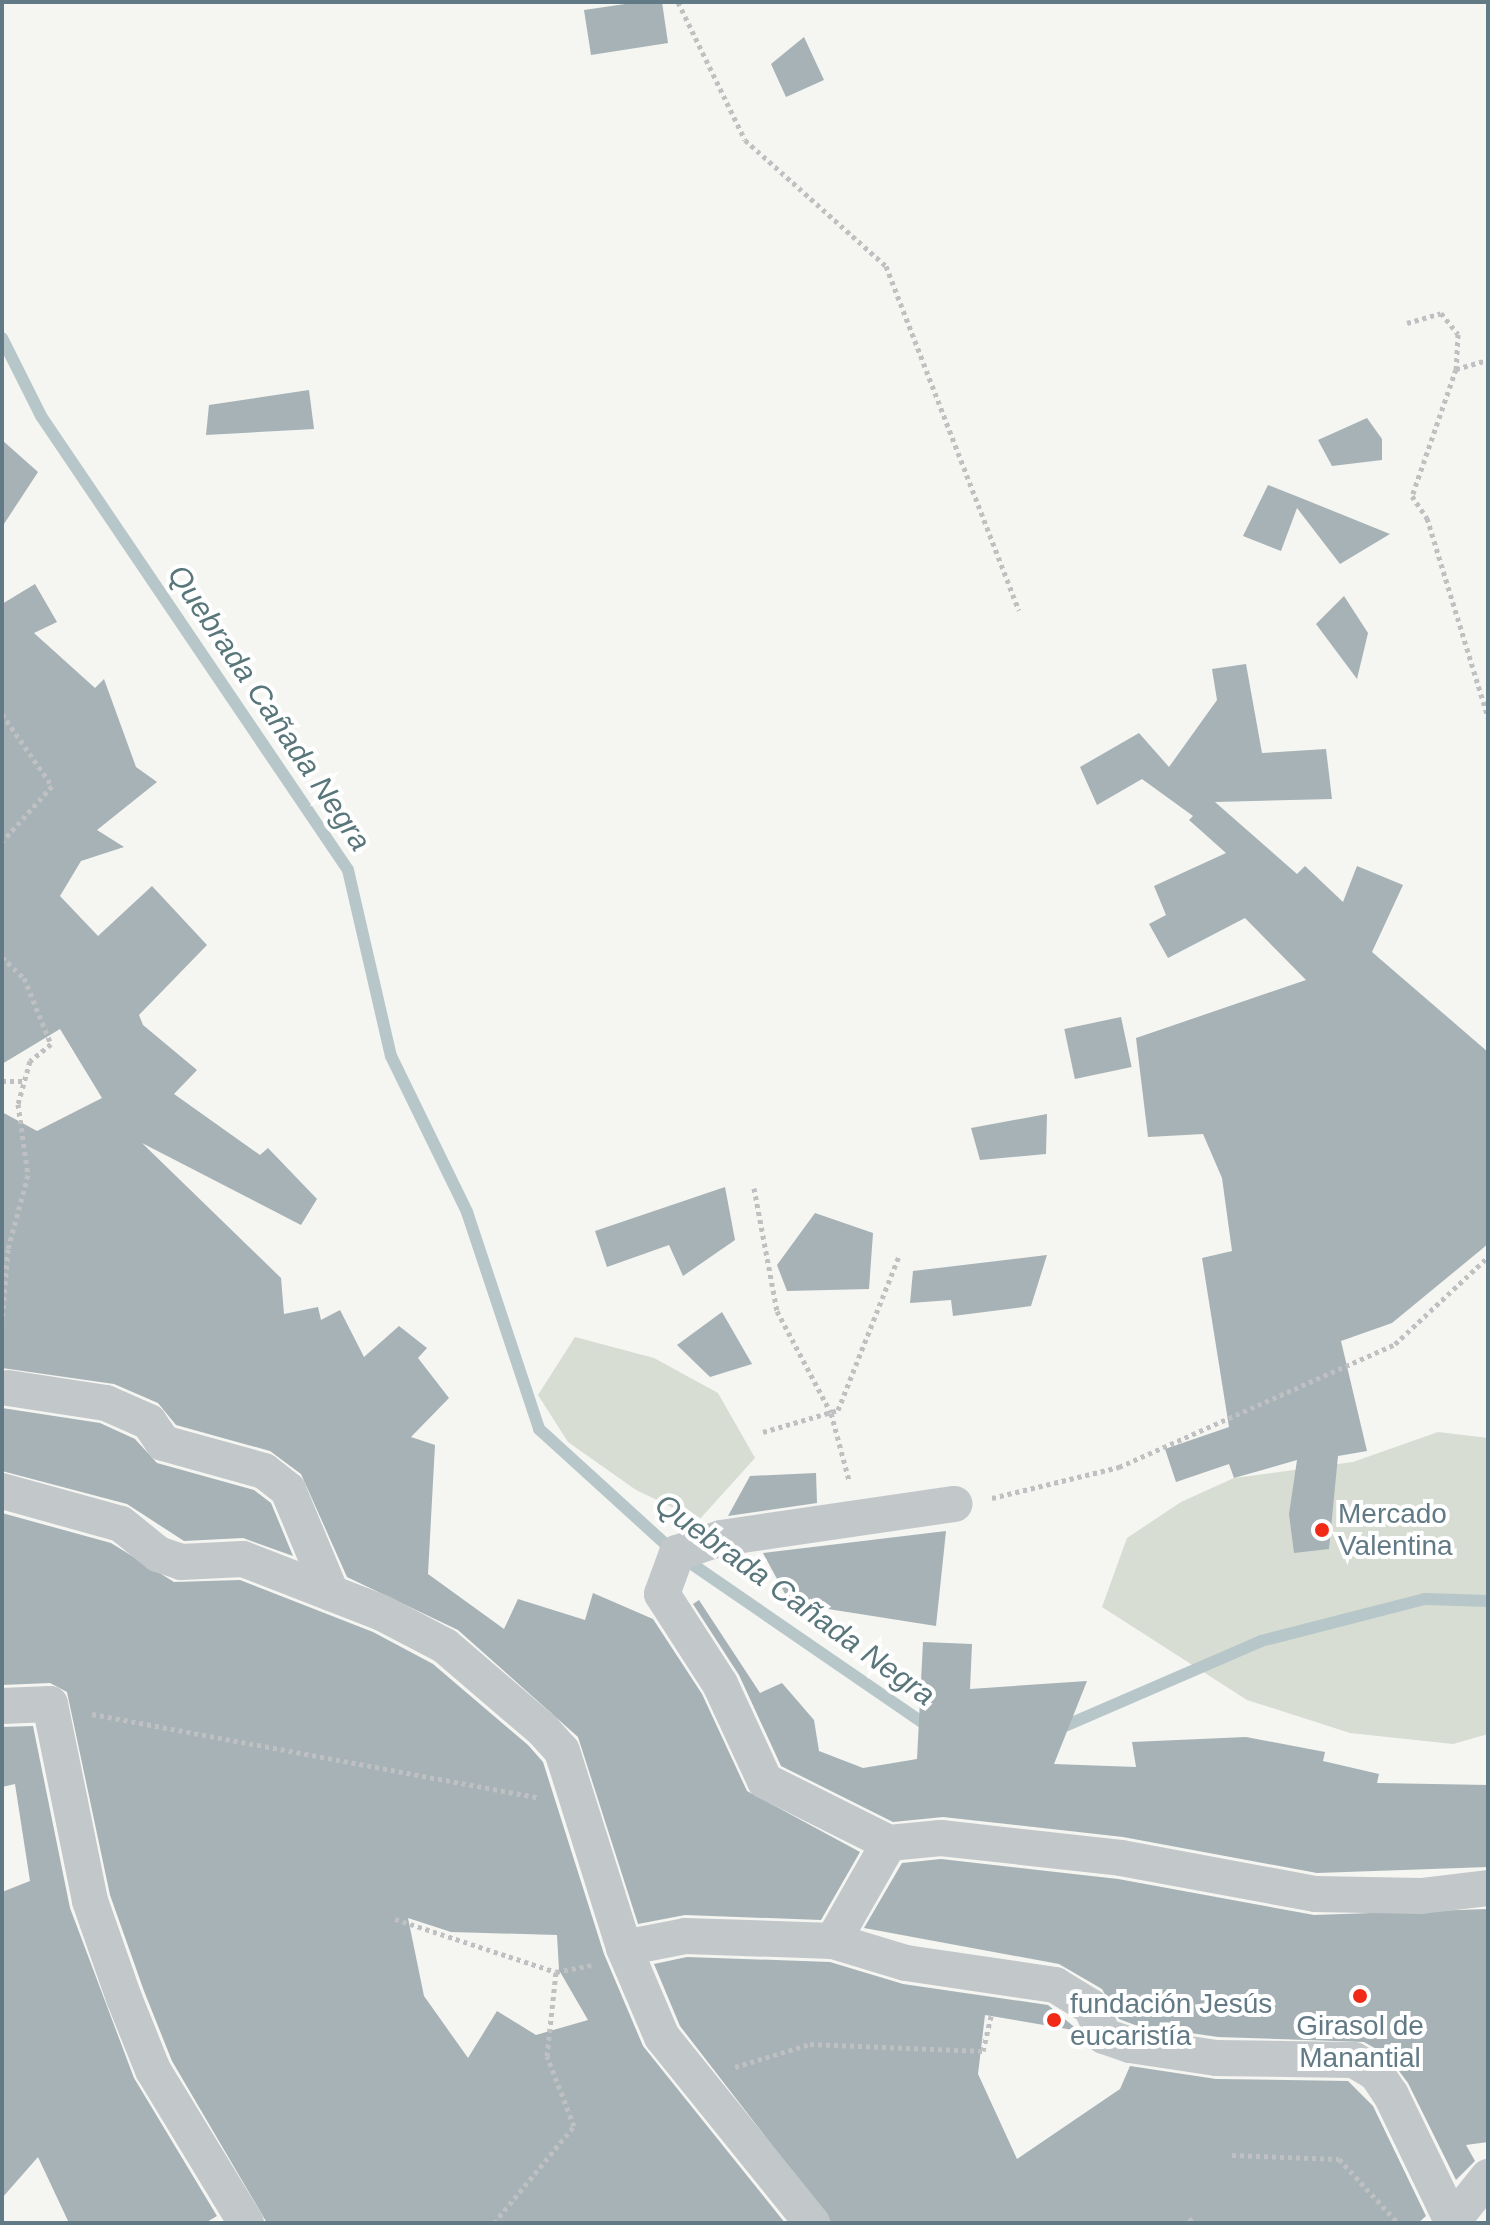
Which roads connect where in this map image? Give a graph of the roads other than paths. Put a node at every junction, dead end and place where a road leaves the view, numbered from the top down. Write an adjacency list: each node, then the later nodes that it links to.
1 (8, 1388): 4 (street)
2 (2, 1491): 4 (street)
3 (955, 1504): 6 (street)
4 (331, 1593): 9 (street)
5 (2, 1706): 11 (street)
6 (889, 1843): 7 (street); 8 (street)
7 (1488, 1888)
8 (833, 1941): 9 (street); 13 (street)
9 (624, 1948): 12 (street)
10 (1488, 2177): 13 (street)
11 (246, 2223)
12 (812, 2223)
13 (1452, 2223)

